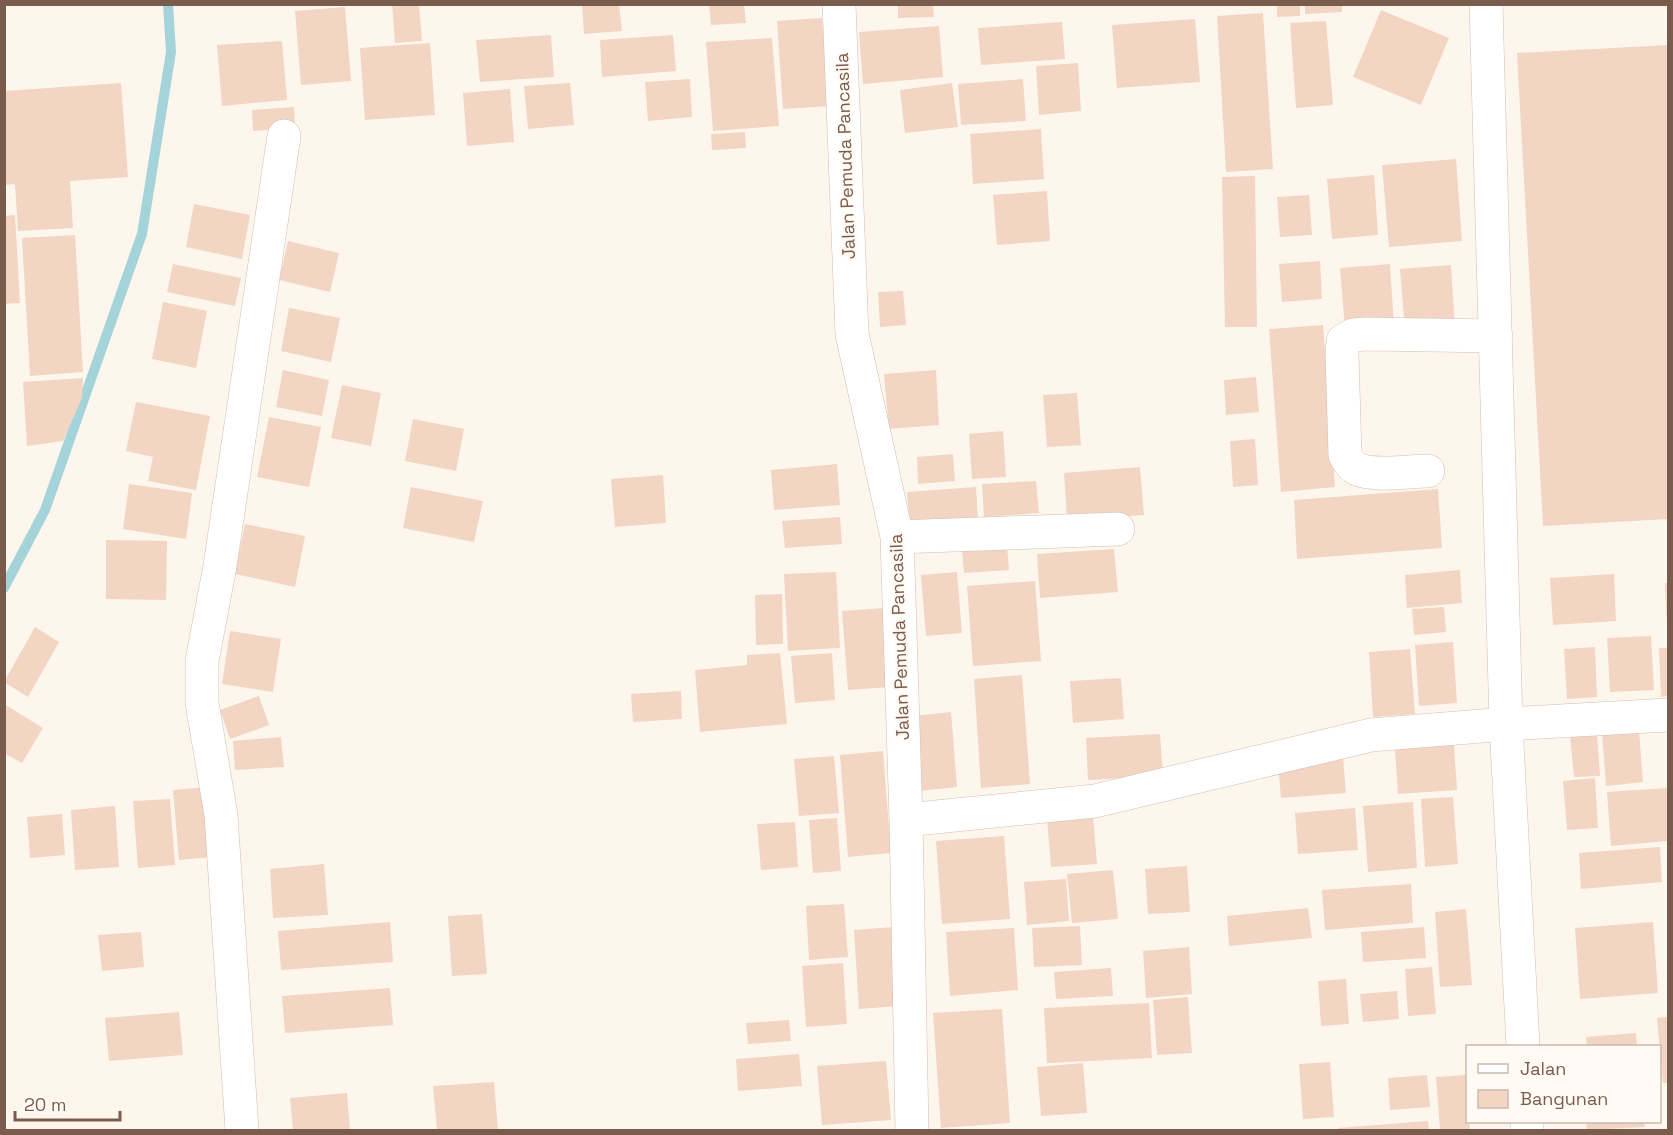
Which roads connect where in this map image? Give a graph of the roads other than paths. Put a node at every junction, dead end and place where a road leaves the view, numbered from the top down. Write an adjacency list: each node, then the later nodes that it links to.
1 (839, 4): 7 (street, Jalan Pemuda Pancasila)
2 (1486, 4): 4 (street)
3 (284, 136): 12 (street)
4 (1496, 336): 5 (street); 9 (street)
5 (1428, 471)
6 (1118, 529): 7 (street)
7 (897, 537): 10 (street, Jalan Pemuda Pancasila)
8 (1668, 715): 9 (street)
9 (1506, 724): 10 (street); 11 (street)
10 (906, 820): 13 (street, Jalan Pemuda Pancasila)
11 (1523, 1045)
12 (242, 1131)
13 (912, 1131)

